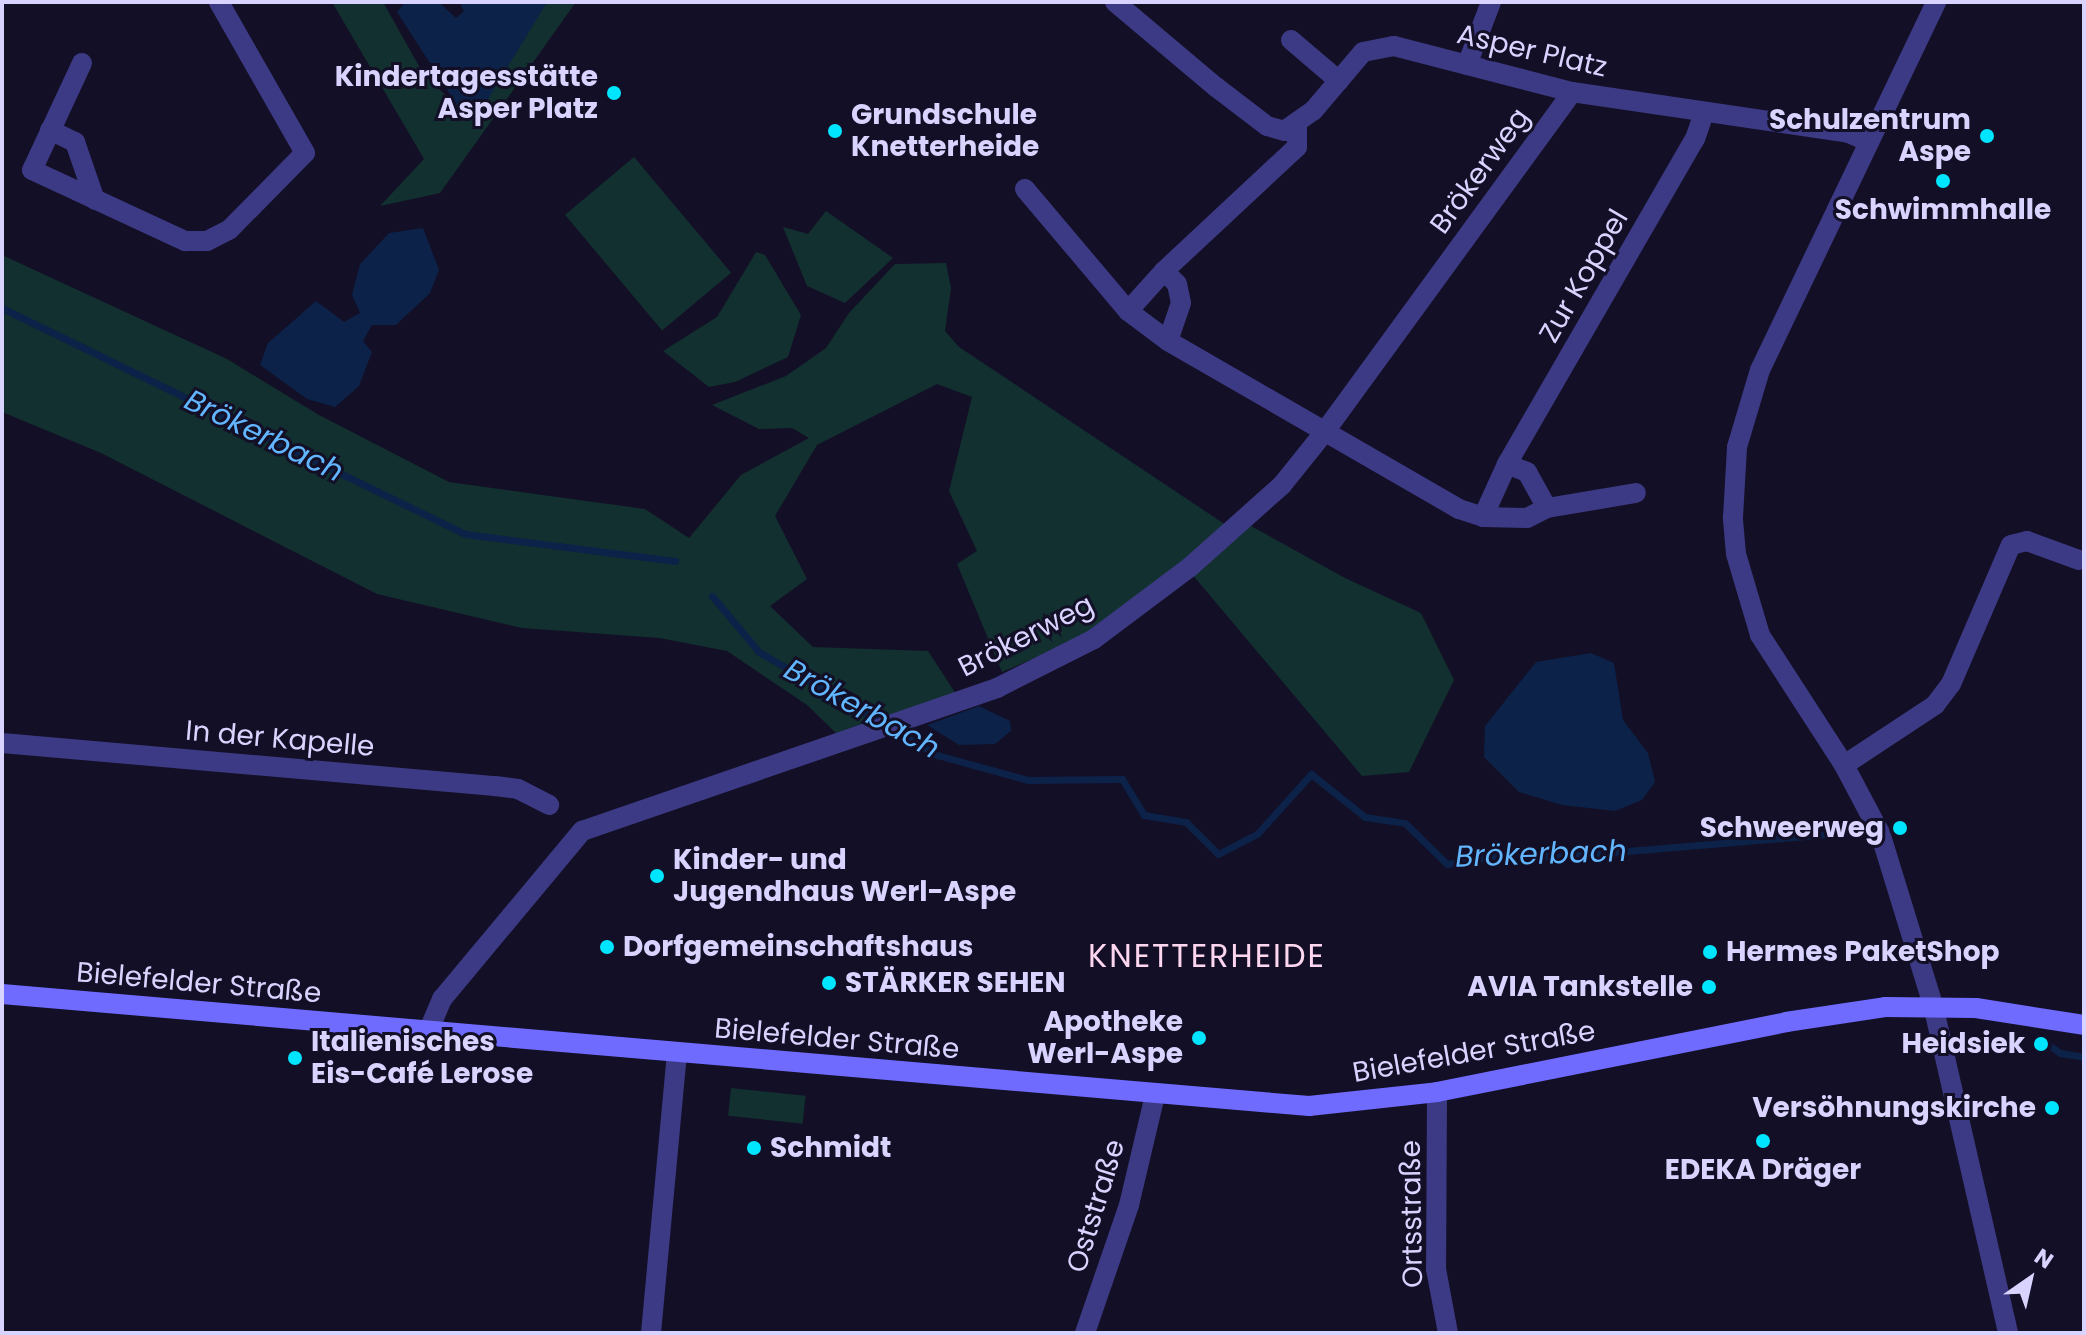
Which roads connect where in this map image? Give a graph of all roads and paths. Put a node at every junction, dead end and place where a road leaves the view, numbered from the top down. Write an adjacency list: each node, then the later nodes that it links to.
1 (219, 2): 15 (street)
2 (1115, 2): 11 (street)
3 (1491, 2): 7 (street)
4 (1936, 2): 13 (street)
5 (1291, 40): 8 (street)
6 (82, 63): 12 (street)
7 (1467, 65): 8 (street, Asper Platz); 9 (street, Asper Platz)
8 (1339, 81): 11 (street, Asper Platz)
9 (1572, 92): 10 (street, Asper Platz); 19 (street, Brökerweg)
10 (1704, 113): 13 (street, Asper Platz); 20 (street, Zur Koppel)
11 (1297, 126): 16 (street)
12 (50, 130): 15 (street); 15 (street)
13 (1869, 142): 26 (street)
14 (1025, 189): 17 (street)
15 (95, 200)
16 (1164, 271): 17 (street); 18 (street)
17 (1128, 311): 18 (street)
18 (1168, 341): 19 (street)
19 (1323, 434): 23 (street); 31 (street, Brökerweg)
20 (1507, 464): 22 (street); 23 (street, Zur Koppel)
21 (1636, 493): 22 (street)
22 (1547, 508): 23 (street)
23 (1483, 517)
24 (2079, 560): 26 (street)
25 (2, 743): 27 (street, In der Kapelle)
26 (1844, 765): 29 (street)
27 (549, 805)
28 (2, 994): 31 (main road, Bielefelder Straße)
29 (1933, 1005): 30 (main road, Bielefelder Straße); 33 (main road, Bielefelder Straße); 38 (street)
30 (2084, 1025)
31 (428, 1032): 32 (main road, Bielefelder Straße)
32 (677, 1053): 34 (main road, Bielefelder Straße); 35 (street, Bielefelder Straße)
33 (1437, 1092): 34 (main road, Bielefelder Straße); 37 (street, Ortsstraße)
34 (1155, 1095): 36 (street, Oststraße)
35 (651, 1333)
36 (1085, 1333)
37 (1448, 1333)
38 (2008, 1333)

